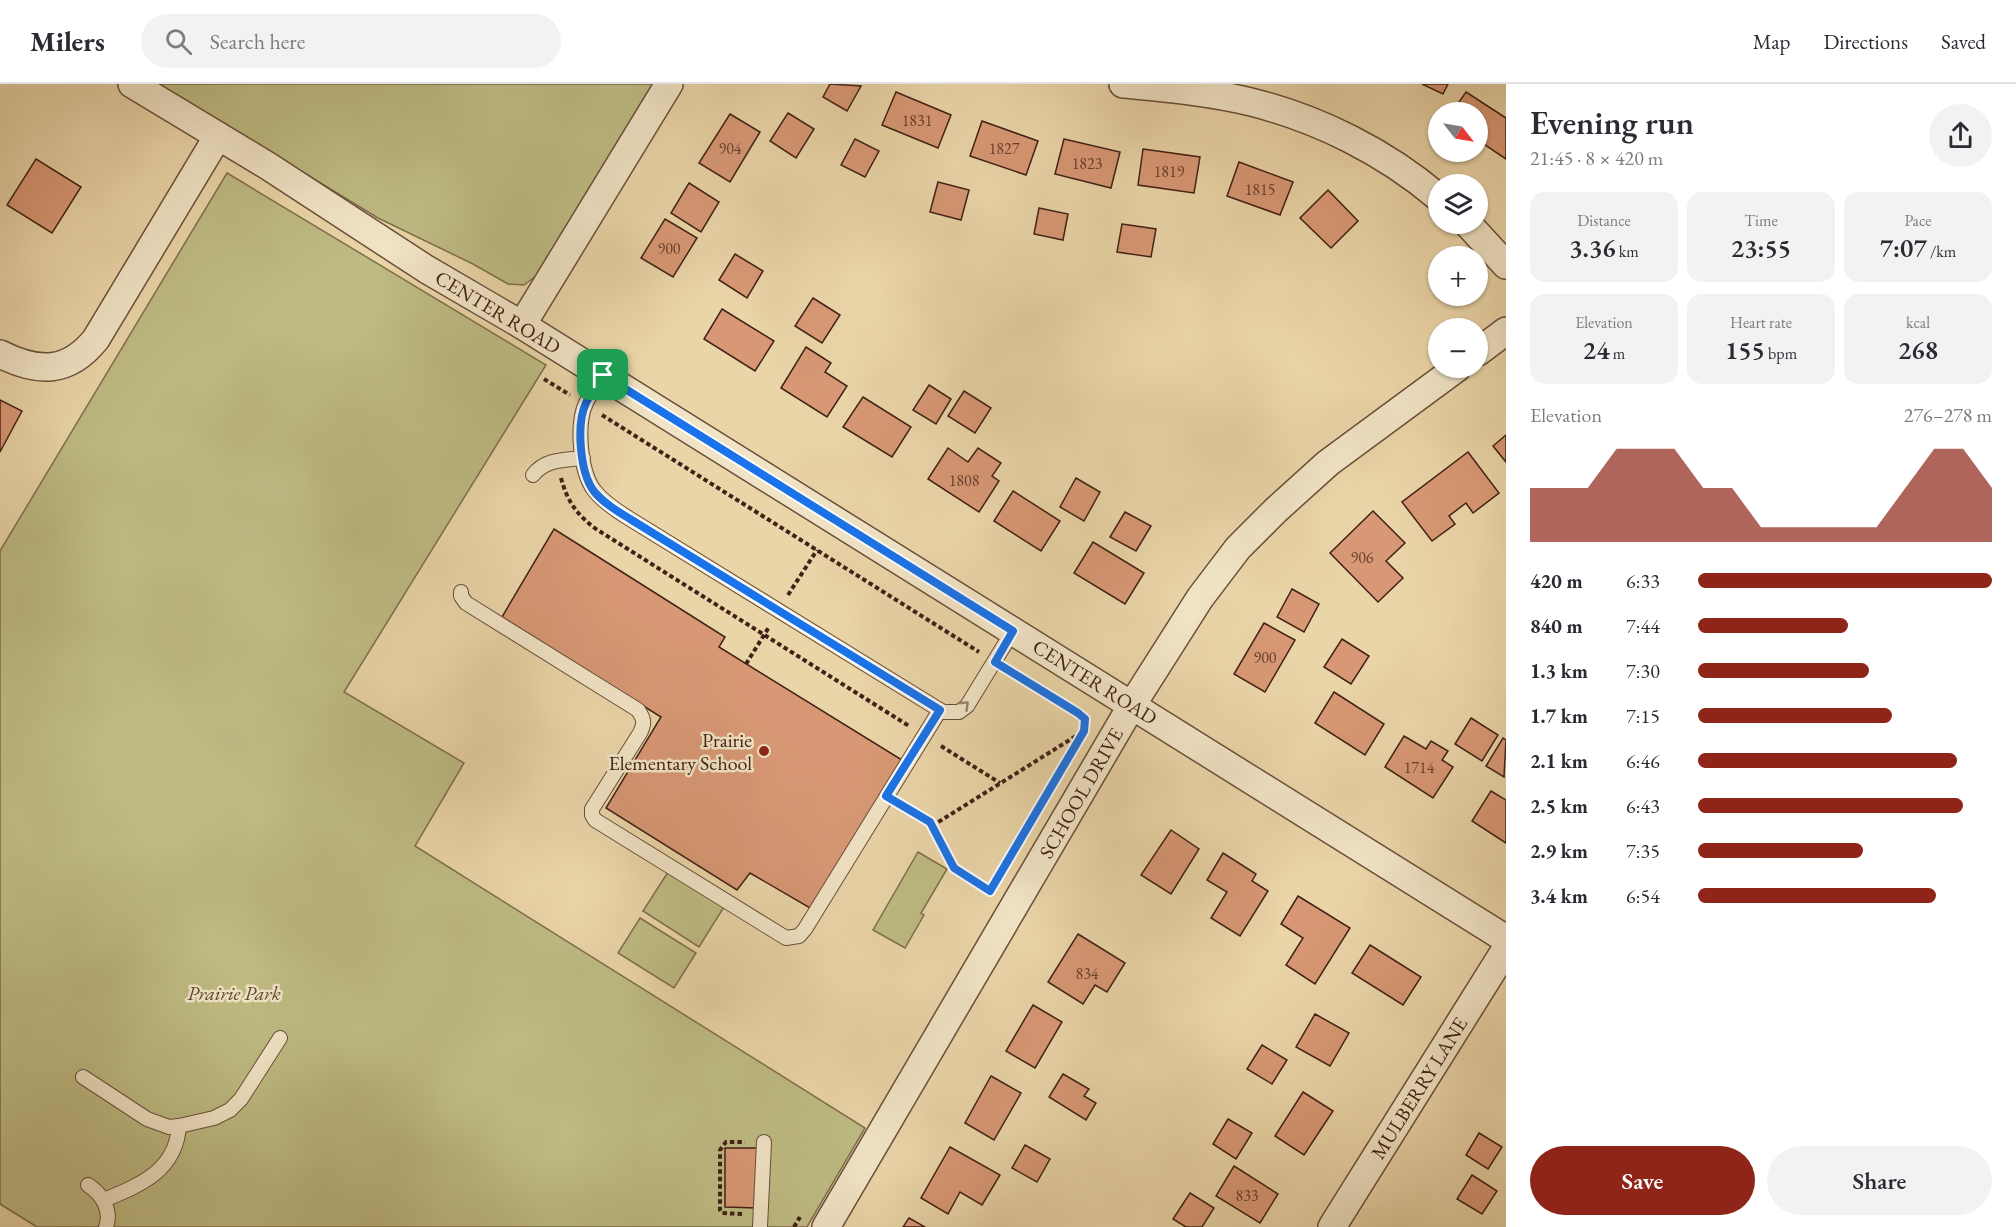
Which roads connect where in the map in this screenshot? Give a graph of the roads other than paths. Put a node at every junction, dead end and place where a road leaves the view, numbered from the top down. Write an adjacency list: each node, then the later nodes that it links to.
1 (132, 84): 4 (street, CENTER ROAD)
2 (669, 84): 8 (street)
3 (1123, 84): 5 (street)
4 (218, 136): 8 (street, CENTER ROAD); 11 (street)
5 (1428, 190)
6 (1477, 234): 7 (street)
7 (1506, 265)
8 (522, 325): 12 (street, CENTER ROAD)
9 (1506, 331): 10 (street)
10 (1488, 344)
11 (0, 354)
12 (603, 375): 14 (lane); 17 (street, CENTER ROAD)
13 (1443, 378): 18 (street, SCHOOL DRIVE)
14 (583, 458): 15 (lane); 19 (lane)
15 (533, 475)
16 (461, 592): 19 (lane)
17 (1013, 631): 18 (street, CENTER ROAD); 19 (lane, one-way to 17)
18 (1132, 705): 20 (street, CENTER ROAD); 30 (street, SCHOOL DRIVE)
19 (940, 710)
20 (1506, 939)
21 (1506, 949): 31 (street, MULBERRY LANE)
22 (280, 1038): 24 (lane)
23 (83, 1077): 24 (lane)
24 (180, 1126): 27 (lane)
25 (764, 1142): 28 (lane)
26 (88, 1185): 27 (lane)
27 (104, 1200): 29 (lane)
28 (761, 1221)
29 (106, 1227)
30 (826, 1227)
31 (1332, 1227)

